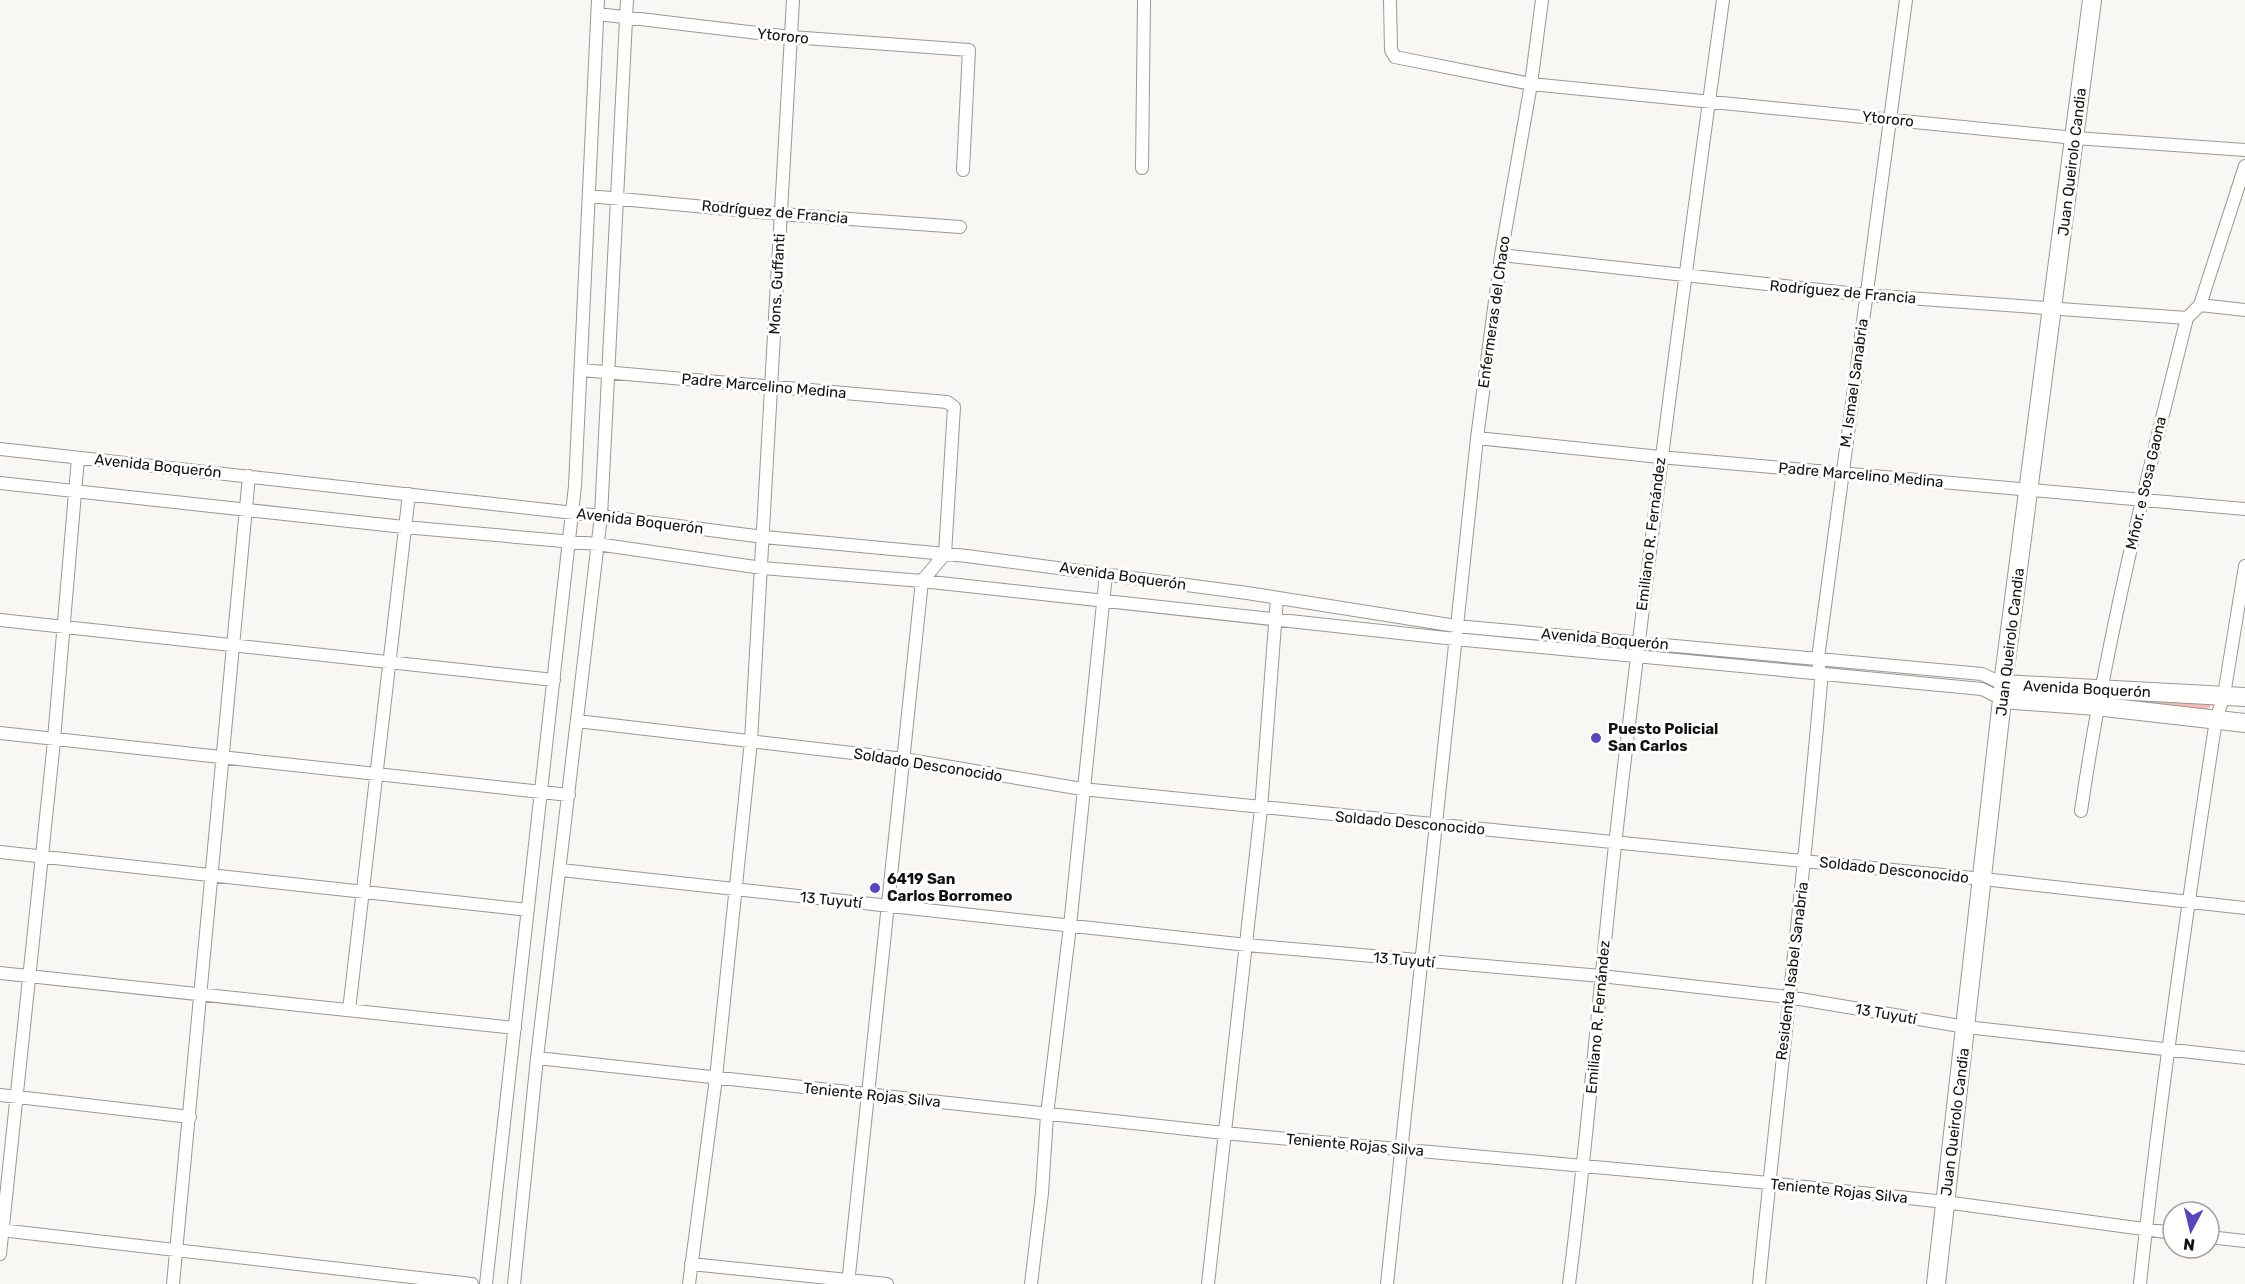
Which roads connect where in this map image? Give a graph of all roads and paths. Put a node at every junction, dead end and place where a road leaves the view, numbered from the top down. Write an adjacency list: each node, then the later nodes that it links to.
1 (598, 0): 10 (street)
2 (627, 0): 11 (street)
3 (793, 0): 12 (street, Mons. Guffanti)
4 (1144, 0): 19 (street)
5 (1390, 0): 13 (street, Ytororo)
6 (1542, 0): 13 (street, Enfermeras del Chaco)
7 (1723, 0): 14 (street, Emiliano R. Fernández)
8 (1906, 0): 15 (street, M. Ismael Sanabria)
9 (2092, 0): 16 (street, Juan Queirolo Candia)
10 (598, 14): 11 (street, Ytororo); 21 (street)
11 (627, 18): 12 (street, Ytororo); 22 (street)
12 (791, 37): 20 (street, Ytororo); 23 (street, Mons. Guffanti)
13 (1531, 84): 14 (street, Ytororo); 25 (street, Enfermeras del Chaco)
14 (1709, 102): 15 (street, Ytororo); 26 (street, Emiliano R. Fernández)
15 (1892, 120): 16 (street, Ytororo); 27 (street, M. Ismael Sanabria)
16 (2075, 138): 17 (street, Ytororo); 29 (street, Juan Queirolo Candia)
17 (2245, 150)
18 (2245, 166): 28 (street, Mñor. e Sosa Gaona)
19 (1142, 168)
20 (963, 170)
21 (589, 196): 22 (street, Rodríguez de Francia); 32 (street)
22 (619, 197): 23 (street, Rodríguez de Francia); 33 (street)
23 (781, 214): 24 (street, Rodríguez de Francia); 34 (street, Mons. Guffanti)
24 (960, 226)
25 (1501, 255): 26 (street, Rodríguez de Francia); 35 (street, Enfermeras del Chaco)
26 (1684, 277): 27 (street, Rodríguez de Francia); 37 (street, Emiliano R. Fernández)
27 (1866, 295): 29 (street, Rodríguez de Francia); 39 (street, M. Ismael Sanabria)
28 (2200, 304): 30 (street); 31 (street, Mñor. e Sosa Gaona)
29 (2053, 310): 31 (street, Rodríguez de Francia); 42 (street, Juan Queirolo Candia)
30 (2245, 310)
31 (2187, 318): 45 (street, Mñor. e Sosa Gaona)
32 (581, 370): 33 (street, Padre Marcelino Medina); 48 (street)
33 (609, 371): 34 (street, Padre Marcelino Medina); 49 (street)
34 (772, 389): 51 (street, Mons. Guffanti); 54 (street, Padre Marcelino Medina)
35 (1477, 438): 37 (street, Padre Marcelino Medina); 63 (street, Enfermeras del Chaco)
36 (0, 449): 38 (street, Avenida Boquerón)
37 (1660, 457): 39 (street, Padre Marcelino Medina); 66 (street, Emiliano R. Fernández)
38 (78, 458): 40 (street, Avenida Boquerón); 43 (street)
39 (1842, 473): 42 (street, Padre Marcelino Medina); 69 (street, M. Ismael Sanabria)
40 (249, 477): 44 (street, Avenida Boquerón); 47 (street)
41 (0, 483): 43 (street, Avenida Boquerón)
42 (2030, 490): 45 (street, Padre Marcelino Medina); 73 (street, Juan Queirolo Candia)
43 (75, 491): 47 (street, Avenida Boquerón); 64 (street)
44 (409, 494): 48 (street, Avenida Boquerón); 50 (street)
45 (2141, 499): 46 (street, Padre Marcelino Medina); 75 (street, Mñor. e Sosa Gaona)
46 (2245, 509)
47 (246, 510): 50 (street, Avenida Boquerón); 67 (street)
48 (573, 512): 49 (street, Avenida Boquerón); 52 (street)
49 (601, 516): 51 (street, Avenida Boquerón); 53 (street)
50 (404, 527): 52 (street, Avenida Boquerón); 70 (street)
51 (764, 537): 54 (street, Avenida Boquerón); 56 (street, Mons. Guffanti)
52 (569, 542): 53 (street, Avenida Boquerón); 72 (street)
53 (597, 544): 56 (street, Avenida Boquerón); 78 (street)
54 (945, 554): 57 (street, Avenida Boquerón); 58 (street)
55 (2245, 566): 74 (street)
56 (762, 568): 58 (street, Avenida Boquerón); 82 (street, Mons. Guffanti)
57 (1106, 574): 59 (street, Avenida Boquerón); 60 (street)
58 (922, 581): 60 (street, Avenida Boquerón); 84 (street)
59 (1277, 598): 62 (street); 63 (street, Avenida Boquerón)
60 (1103, 601): 62 (street, Avenida Boquerón); 86 (street)
61 (0, 620): 64 (street)
62 (1276, 621): 65 (street, Avenida Boquerón); 89 (street)
63 (1456, 626): 65 (street, Enfermeras del Chaco); 66 (street, Avenida Boquerón)
64 (62, 627): 67 (street); 81 (street)
65 (1455, 639): 68 (street, Avenida Boquerón); 91 (street, Enfermeras del Chaco)
66 (1639, 642): 68 (street, Emiliano R. Fernández); 69 (street, Avenida Boquerón)
67 (233, 646): 70 (street); 83 (street)
68 (1637, 657): 71 (street, Avenida Boquerón); 92 (street, Emiliano R. Fernández)
69 (1818, 658): 71 (street, Residenta Isabel Sanabria); 73 (street, Avenida Boquerón)
70 (388, 660): 72 (street); 85 (street)
71 (1820, 674): 73 (street, Avenida Boquerón); 95 (street, Residenta Isabel Sanabria)
72 (554, 680): 87 (street)
73 (2003, 692): 75 (street, Avenida Boquerón); 98 (street, Juan Queirolo Candia)
74 (2224, 695): 75 (street, Avenida Boquerón); 76 (street, Avenida Boquerón); 77 (street)
75 (2098, 698): 77 (street, Avenida Boquerón); 90 (street, Mñor. e Sosa Gaona)
76 (2245, 698)
77 (2216, 720): 79 (street, Avenida Boquerón); 101 (street)
78 (577, 721): 82 (street, Soldado Desconocido); 88 (street)
79 (2245, 723)
80 (0, 733): 81 (street)
81 (53, 739): 83 (street); 94 (street)
82 (751, 741): 84 (street, Soldado Desconocido); 99 (street, Mons. Guffanti)
83 (223, 758): 85 (street); 97 (street)
84 (904, 759): 86 (street, Soldado Desconocido); 102 (street)
85 (375, 774): 87 (street); 100 (street)
86 (1082, 789): 89 (street, Soldado Desconocido); 105 (street)
87 (541, 792): 88 (street); 104 (street)
88 (569, 795): 96 (street)
89 (1261, 809): 91 (street, Soldado Desconocido); 106 (street)
90 (2080, 810)
91 (1437, 825): 92 (street, Soldado Desconocido); 107 (street, Enfermeras del Chaco)
92 (1615, 843): 95 (street, Soldado Desconocido); 110 (street, Emiliano R. Fernández)
93 (0, 852): 94 (street)
94 (41, 856): 97 (street); 109 (street)
95 (1806, 861): 98 (street, Soldado Desconocido); 112 (street, Residenta Isabel Sanabria)
96 (561, 870): 99 (street, 13 Tuyutí); 117 (street)
97 (213, 876): 100 (street); 111 (street)
98 (1983, 879): 101 (street, Soldado Desconocido); 114 (street, Juan Queirolo Candia)
99 (734, 890): 102 (street, 13 Tuyutí); 119 (street, Mons. Guffanti)
100 (364, 892): 104 (street); 113 (street)
101 (2188, 902): 103 (street, Soldado Desconocido); 116 (street)
102 (889, 907): 105 (street, 13 Tuyutí); 120 (street)
103 (2245, 908)
104 (528, 910): 115 (street)
105 (1070, 926): 106 (street, 13 Tuyutí); 123 (street)
106 (1247, 945): 107 (street, 13 Tuyutí); 125 (street)
107 (1423, 962): 110 (street, 13 Tuyutí); 126 (street, Enfermeras del Chaco)
108 (0, 973): 109 (street)
109 (30, 976): 111 (street); 122 (street)
110 (1601, 976): 112 (street, 13 Tuyutí); 127 (street, Emiliano R. Fernández)
111 (202, 994): 113 (street); 124 (street)
112 (1788, 997): 114 (street, 13 Tuyutí); 128 (street, Residenta Isabel Sanabria)
113 (349, 1010): 115 (street)
114 (1966, 1027): 116 (street, 13 Tuyutí); 129 (street, Juan Queirolo Candia)
115 (515, 1028): 141 (street)
116 (2167, 1050): 118 (street, 13 Tuyutí); 131 (street)
117 (537, 1058): 119 (street, Teniente Rojas Silva); 142 (street)
118 (2245, 1058)
119 (716, 1078): 120 (street, Teniente Rojas Silva); 137 (street, Mons. Guffanti)
120 (870, 1094): 123 (street, Teniente Rojas Silva); 138 (street)
121 (0, 1095): 122 (street)
122 (17, 1097): 124 (street); 130 (street)
123 (1047, 1115): 125 (street, Teniente Rojas Silva); 145 (street)
124 (190, 1117): 135 (street)
125 (1224, 1133): 126 (street, Teniente Rojas Silva); 146 (street)
126 (1401, 1149): 127 (street, Teniente Rojas Silva); 147 (street, Enfermeras del Chaco)
127 (1584, 1165): 128 (street, Teniente Rojas Silva); 148 (street, Emiliano R. Fernández)
128 (1769, 1183): 129 (street, Teniente Rojas Silva); 149 (street, Residenta Isabel Sanabria)
129 (1945, 1203): 131 (street, Teniente Rojas Silva); 150 (street, Juan Queirolo Candia)
130 (1, 1230): 135 (street); 136 (street)
131 (2145, 1230): 132 (street, Teniente Rojas Silva); 151 (street)
132 (2161, 1232)
133 (2221, 1239): 134 (street)
134 (2245, 1242)
135 (177, 1251): 139 (street); 140 (street)
136 (0, 1254)
137 (692, 1264): 138 (street); 143 (street, Mons. Guffanti)
138 (849, 1282): 144 (street)
139 (173, 1284)
140 (472, 1284)
141 (486, 1284)
142 (514, 1284)
143 (689, 1284)
144 (887, 1284)
145 (1031, 1284)
146 (1208, 1284)
147 (1387, 1284)
148 (1569, 1284)
149 (1759, 1284)
150 (1936, 1284)
151 (2140, 1284)

